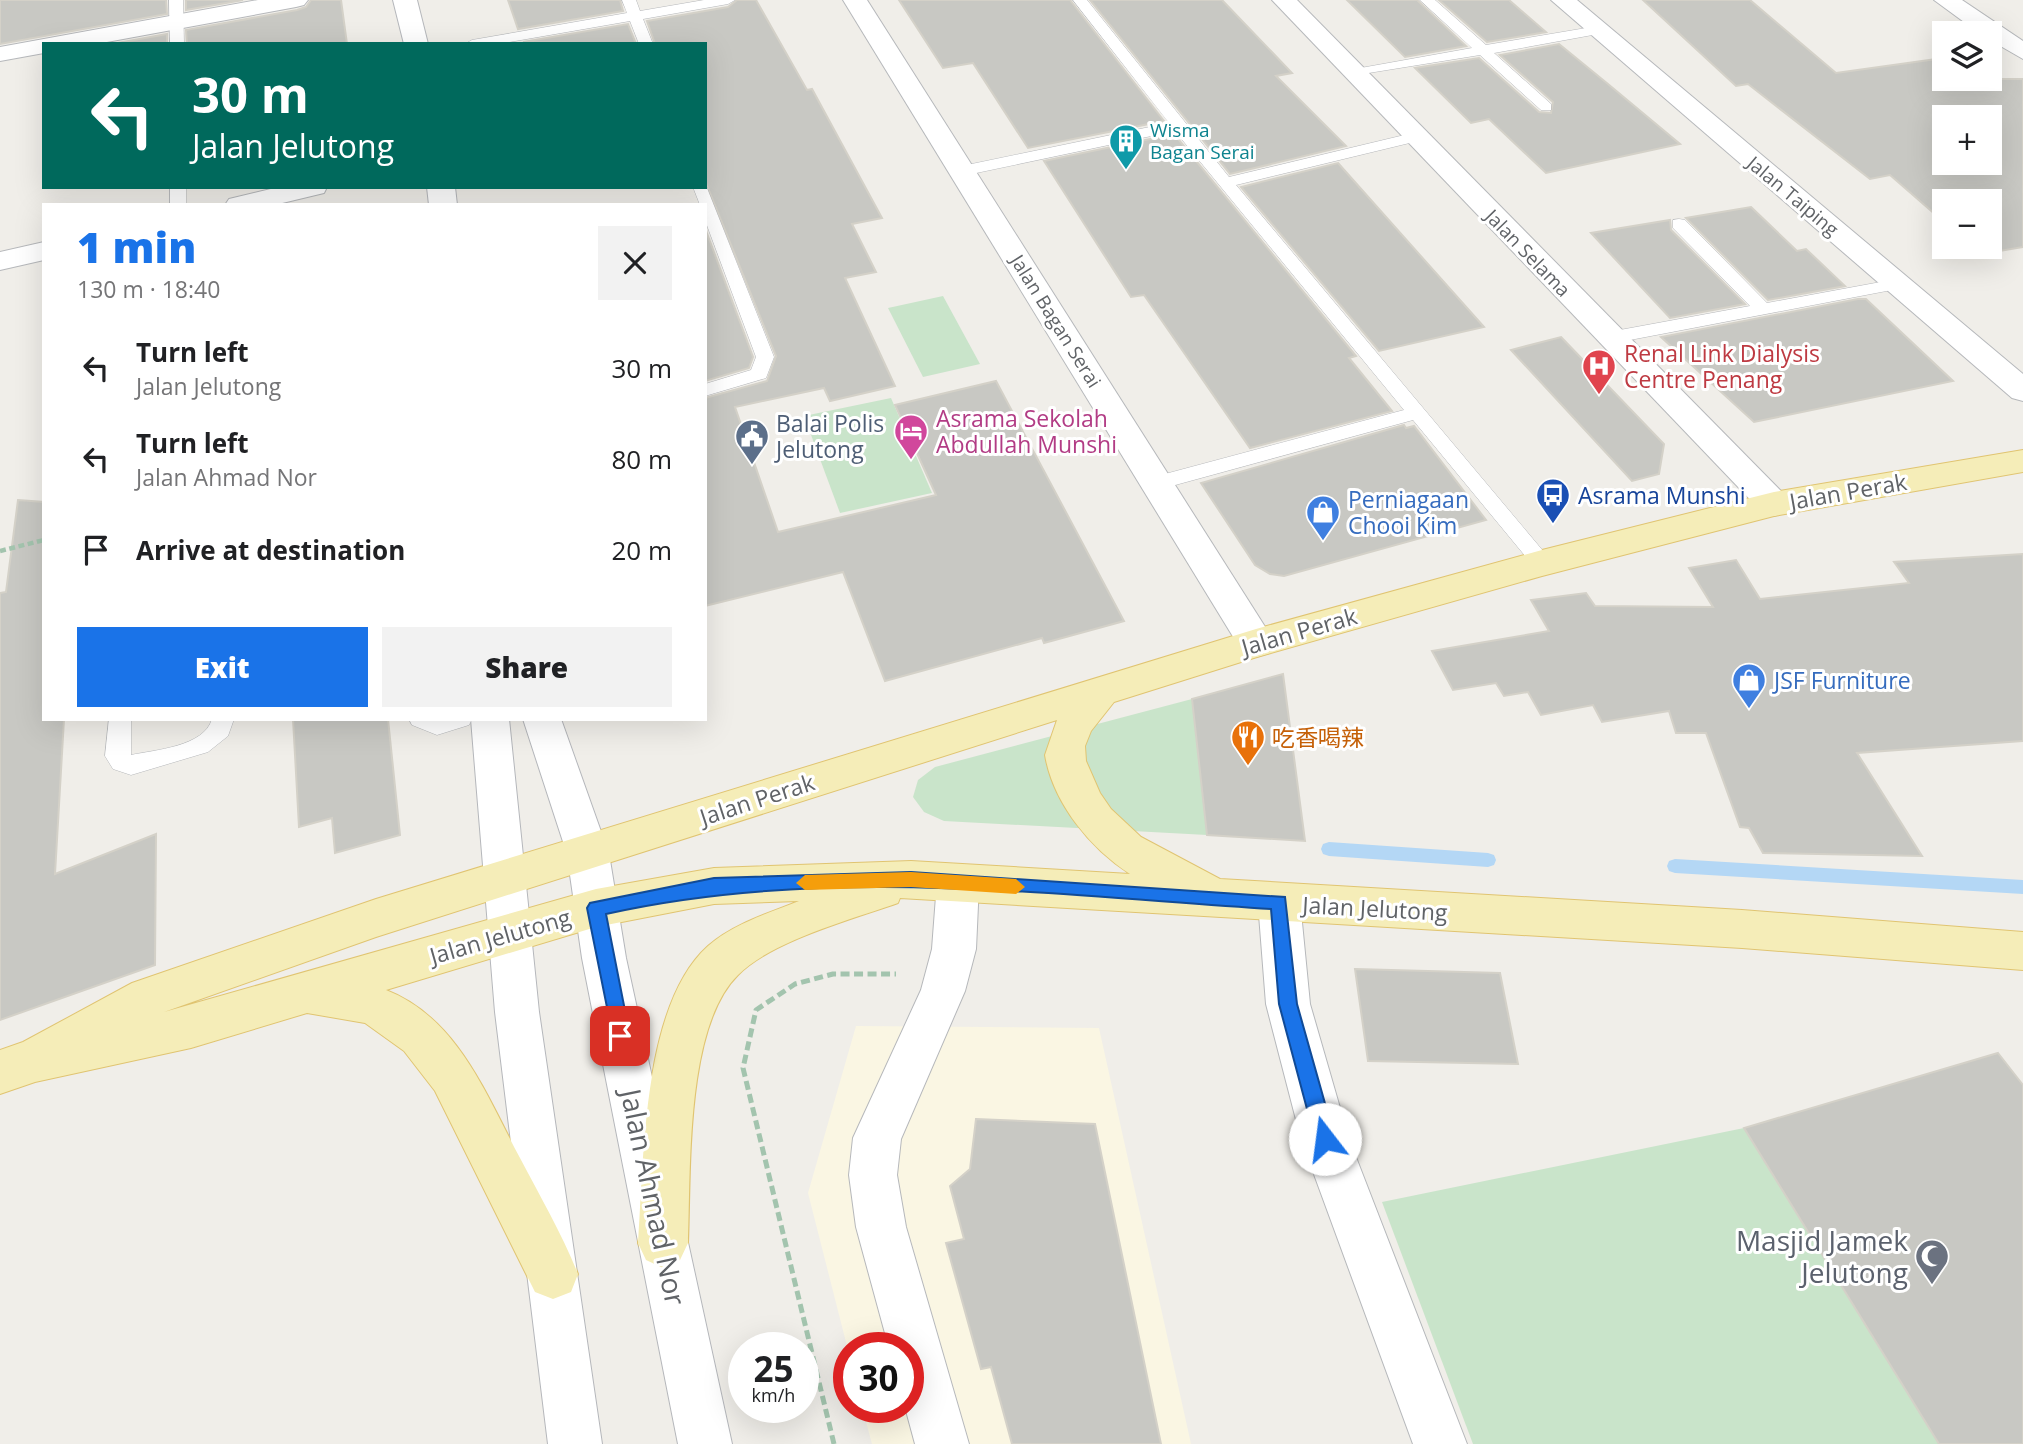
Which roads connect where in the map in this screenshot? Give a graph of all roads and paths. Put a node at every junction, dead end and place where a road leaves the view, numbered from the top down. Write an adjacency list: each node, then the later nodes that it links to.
1 (296, 0): 12 (street)
2 (405, 0): 15 (street)
3 (629, 0): 11 (lane)
4 (728, 0): 11 (lane)
5 (855, 0): 26 (street, Jalan Bagan Serai)
6 (1080, 0): 24 (lane)
7 (1284, 0): 22 (street, Jalan Selama)
8 (1427, 0): 19 (lane)
9 (1563, 0): 13 (street, Jalan Taiping)
10 (1946, 0): 20 (street)
11 (636, 16): 16 (lane); 17 (lane)
12 (177, 21): 14 (street)
13 (1598, 30): 19 (lane); 34 (street, Jalan Taiping)
14 (66, 42)
15 (416, 42)
16 (484, 42)
17 (645, 42)
18 (42, 46): 21 (street)
19 (1479, 49): 22 (lane); 23 (lane)
20 (2023, 52)
21 (0, 54)
22 (1355, 73): 25 (street, Jalan Selama)
23 (1546, 107)
24 (1176, 126): 26 (lane); 27 (lane)
25 (1417, 137): 27 (lane); 36 (street, Jalan Selama)
26 (962, 171): 41 (street, Jalan Bagan Serai)
27 (1224, 183): 39 (lane)
28 (306, 189): 30 (street)
29 (702, 189): 37 (lane)
30 (248, 203)
31 (1679, 224): 35 (lane)
32 (42, 251): 33 (street)
33 (0, 261)
34 (1897, 284): 35 (lane); 38 (street, Jalan Taiping)
35 (1763, 309): 36 (lane)
36 (1609, 338): 42 (street, Jalan Selama)
37 (707, 389)
38 (2023, 391)
39 (1419, 412): 41 (lane); 45 (lane)
40 (2023, 461): 42 (main road, Jalan Perak)
41 (1157, 483): 46 (street, Jalan Bagan Serai)
42 (1774, 504): 45 (main road, Jalan Perak)
43 (42, 540): 44 (path)
44 (0, 551)
45 (1542, 563): 46 (main road, Jalan Perak)
46 (1256, 643): 47 (main road, Jalan Perak)
47 (1102, 690): 54 (main road, Jalan Perak); 58 (main road)
48 (120, 721): 49 (lane)
49 (223, 721)
50 (425, 721): 51 (lane)
51 (454, 721)
52 (490, 721): 55 (street)
53 (543, 721): 54 (street, Jalan Ahmad Nor)
54 (588, 854): 55 (main road, Jalan Jelutong); 60 (street, Jalan Ahmad Nor)
55 (504, 876): 61 (street); 65 (main road, Jalan Jelutong)
56 (911, 879): 57 (main road, Jalan Jelutong); 60 (main road, Jalan Jelutong); 66 (main road)
57 (958, 883): 58 (main road, Jalan Jelutong); 63 (street)
58 (1219, 899): 59 (main road, Jalan Jelutong)
59 (1279, 902): 62 (main road, Jalan Jelutong); 72 (street)
60 (596, 908): 61 (main road, Jalan Jelutong); 66 (street, Jalan Ahmad Nor)
61 (510, 932): 64 (main road, Jalan Jelutong); 67 (street)
62 (2023, 951)
63 (946, 973): 70 (path); 71 (street)
64 (301, 996): 65 (main road, Jalan Jelutong); 67 (main road)
65 (17, 1066)
66 (663, 1243): 69 (street, Jalan Ahmad Nor)
67 (553, 1274): 68 (street)
68 (575, 1444)
69 (705, 1444)
70 (835, 1444)
71 (942, 1444)
72 (1440, 1444)

